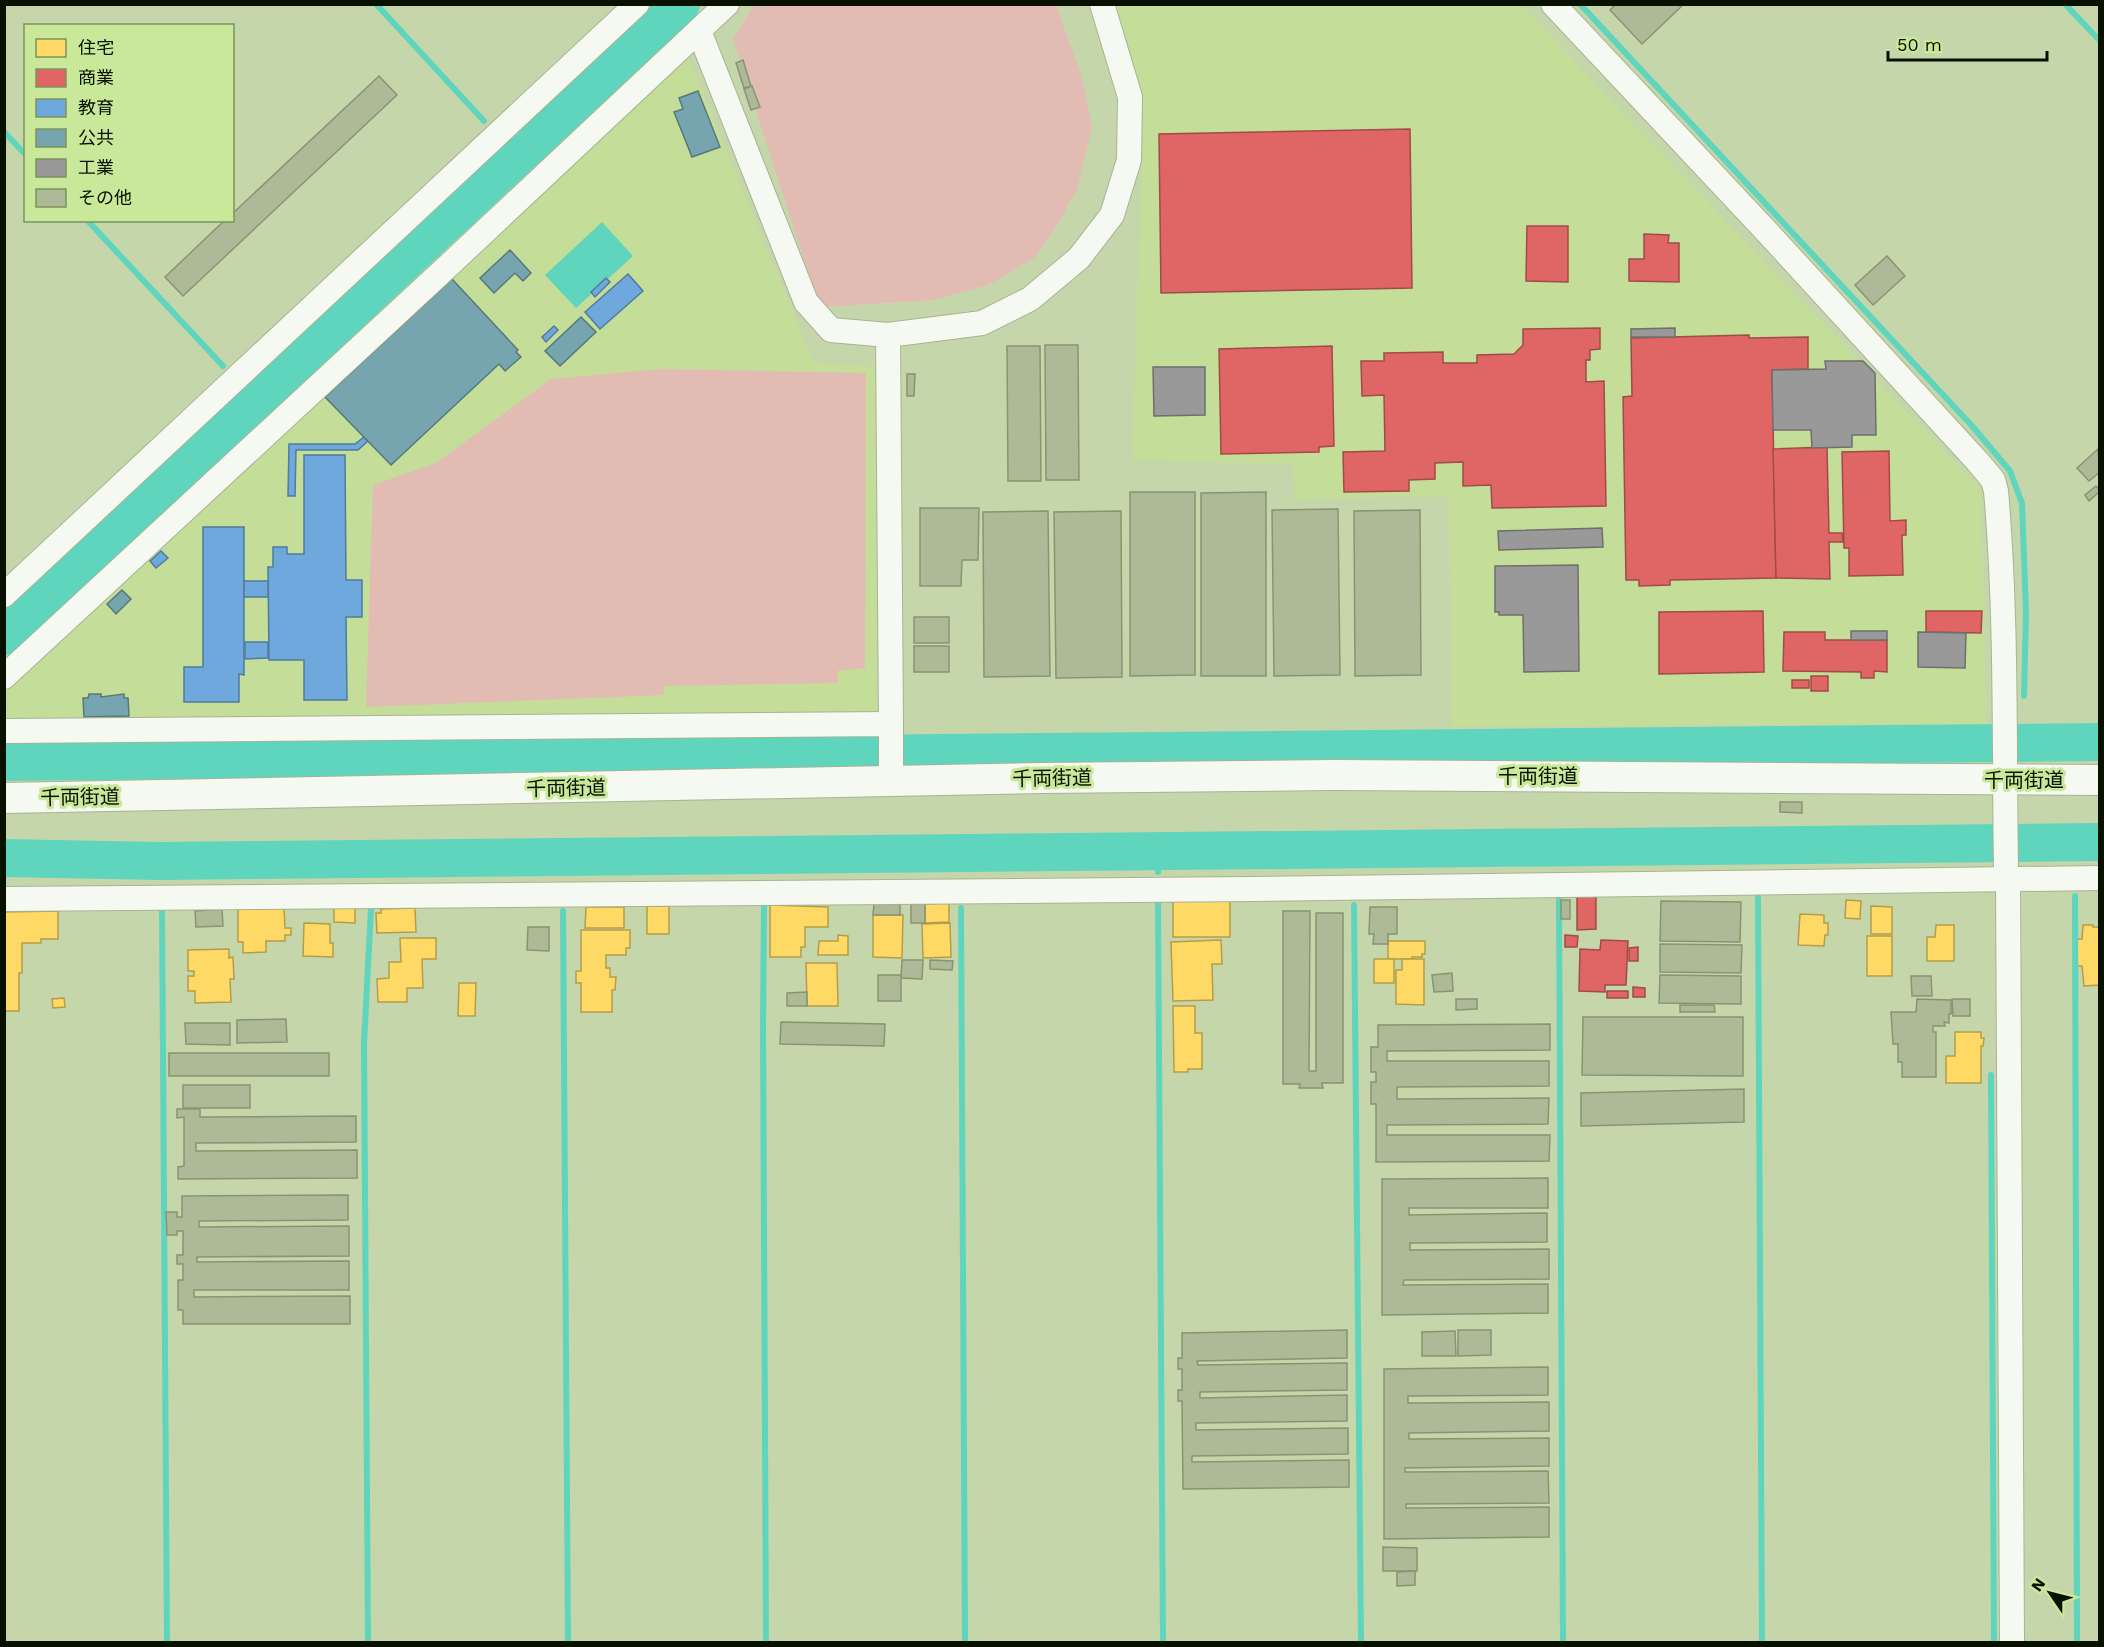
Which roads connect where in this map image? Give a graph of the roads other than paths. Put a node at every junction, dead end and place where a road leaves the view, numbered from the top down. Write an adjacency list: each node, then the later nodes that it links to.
1 (637, 4): 7 (street)
2 (727, 4): 5 (street)
3 (1102, 4): 6 (street)
4 (1553, 4): 11 (street)
5 (699, 31): 6 (street); 8 (street)
6 (888, 335): 10 (street)
7 (4, 595)
8 (4, 677)
9 (4, 731): 10 (street)
10 (891, 751): 11 (street, 千両街道); 13 (street, 千両街道)
11 (2005, 778): 12 (street, 千両街道); 14 (street)
12 (2100, 780)
13 (4, 798)
14 (2007, 875): 15 (street); 16 (street); 17 (street)
15 (2100, 879)
16 (4, 899)
17 (2012, 1642)

